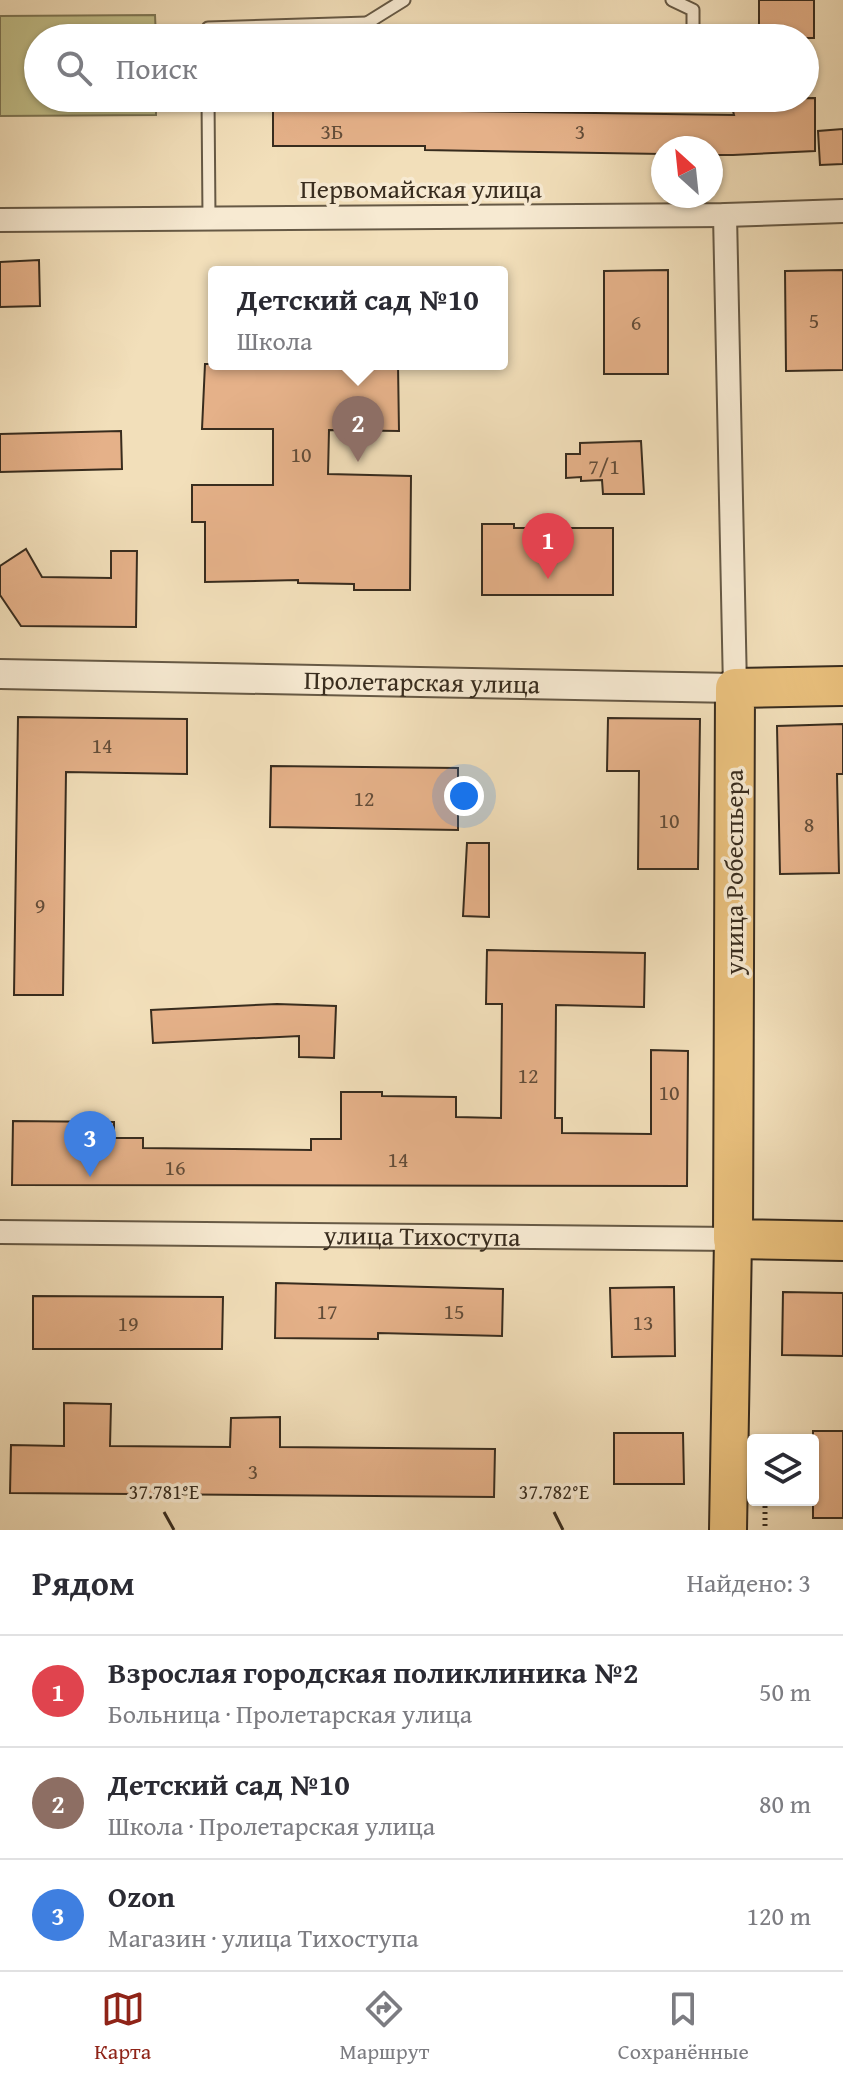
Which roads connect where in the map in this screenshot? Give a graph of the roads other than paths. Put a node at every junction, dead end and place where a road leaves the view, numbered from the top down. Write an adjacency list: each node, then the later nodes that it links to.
1 (404, 0): 3 (lane)
2 (672, 0): 5 (lane)
3 (367, 23): 4 (lane)
4 (335, 24)
5 (693, 24)
6 (208, 112): 9 (lane)
7 (843, 211): 8 (street, Первомайская улица)
8 (725, 215): 9 (street, Первомайская улица); 13 (street, улица Робеспьера)
9 (209, 218): 10 (street, Первомайская улица)
10 (0, 220)
11 (0, 674): 13 (street, Пролетарская улица)
12 (843, 686): 13 (highway, Пролетарская улица)
13 (735, 688): 15 (highway, улица Робеспьера)
14 (0, 1232): 15 (street, улица Тихоступа)
15 (733, 1239): 16 (highway, улица Тихоступа); 17 (main road, улица Робеспьера)
16 (843, 1241)
17 (728, 1530)

